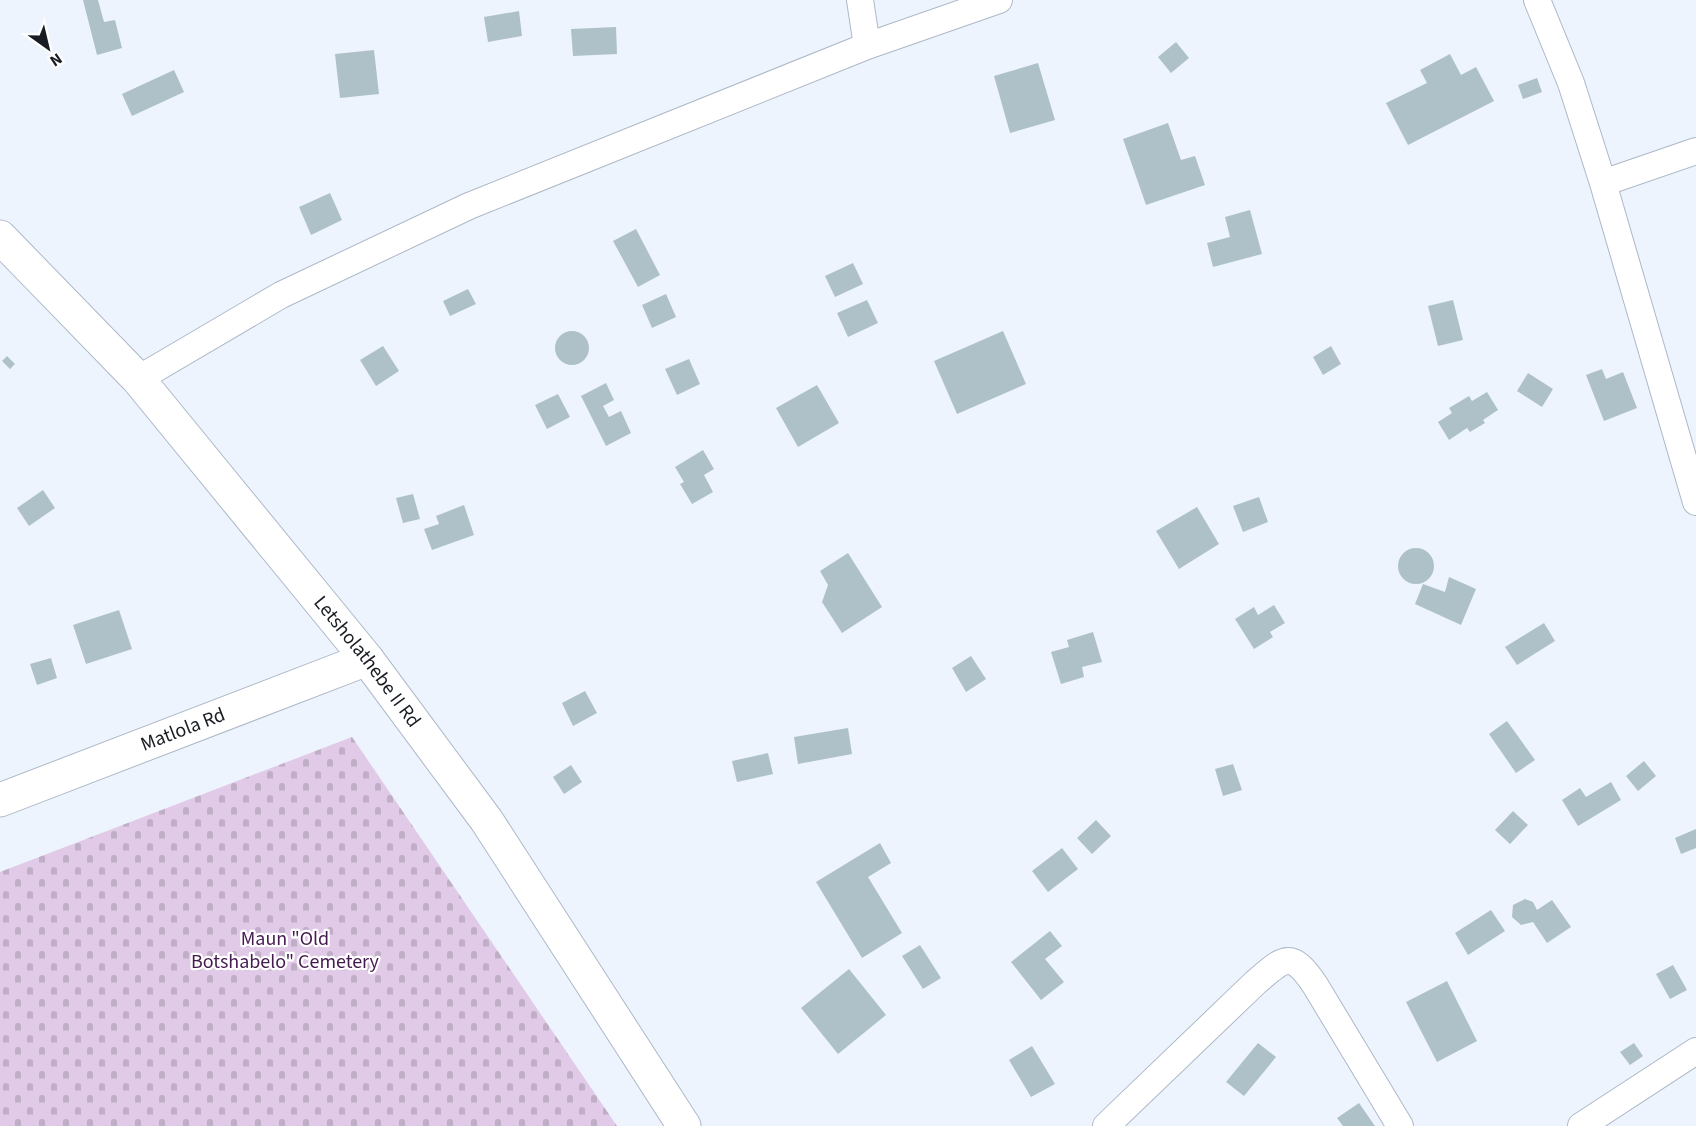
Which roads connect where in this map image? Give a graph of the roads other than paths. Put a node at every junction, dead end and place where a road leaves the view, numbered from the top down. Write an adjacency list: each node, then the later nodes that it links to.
1 (860, 0): 4 (street)
2 (999, 0): 4 (street)
3 (1537, 0): 6 (street)
4 (867, 46): 8 (street)
5 (1696, 151): 6 (street)
6 (1603, 183): 9 (street)
7 (0, 237): 8 (street, Letsholathebe II Rd)
8 (138, 379): 10 (street, Letsholathebe II Rd)
9 (1696, 502)
10 (368, 660): 11 (street, Matlola Rd); 13 (street, Letsholathebe II Rd)
11 (0, 800)
12 (1696, 1051): 16 (street)
13 (684, 1126)
14 (1106, 1126): 15 (street)
15 (1400, 1126)
16 (1581, 1126)

